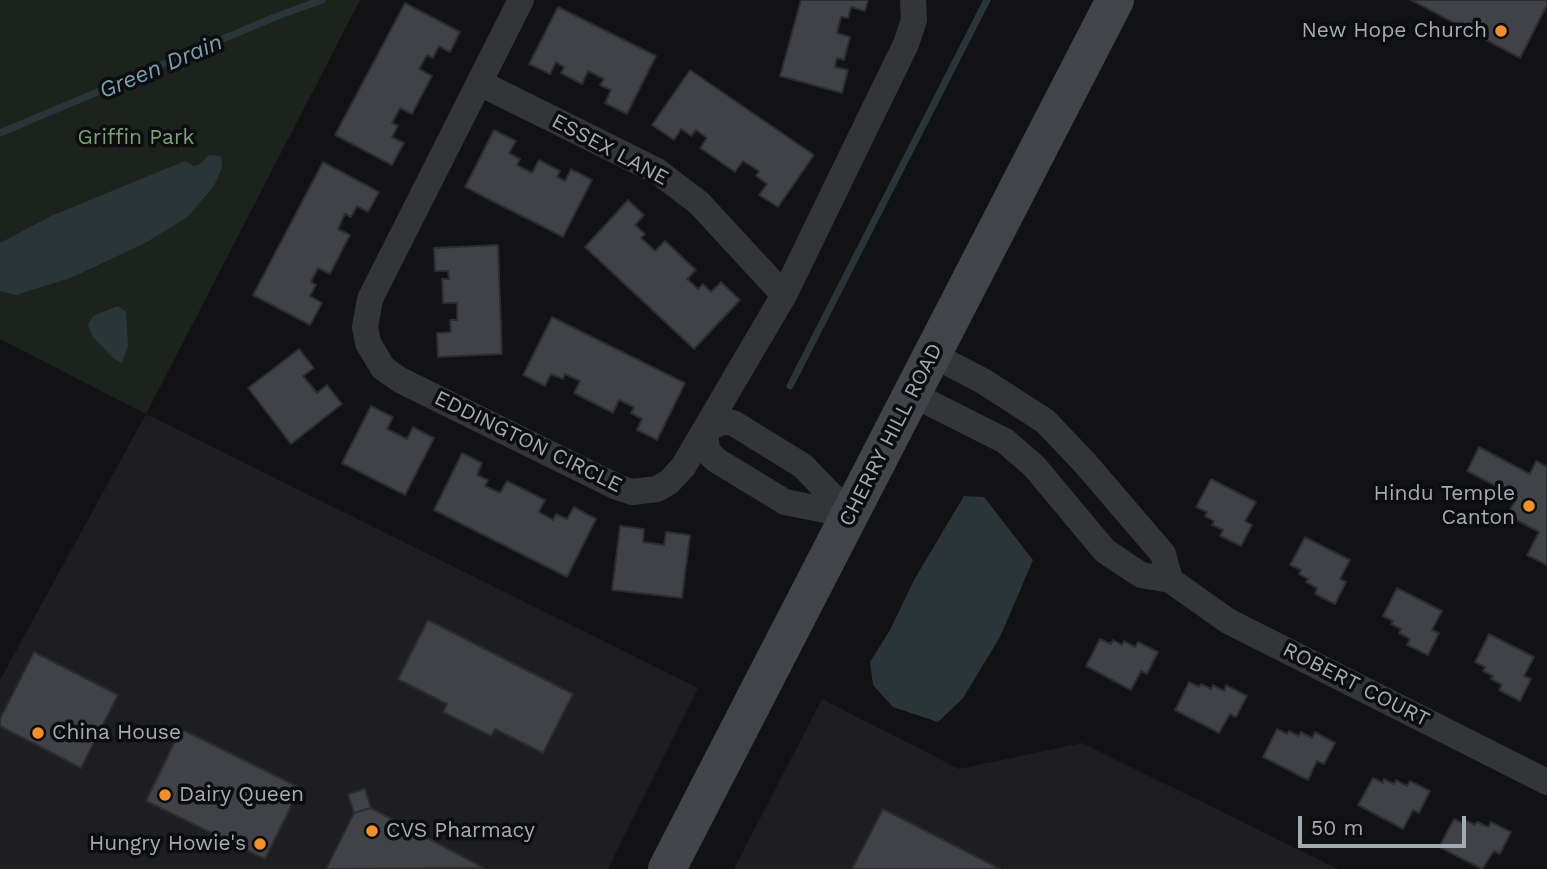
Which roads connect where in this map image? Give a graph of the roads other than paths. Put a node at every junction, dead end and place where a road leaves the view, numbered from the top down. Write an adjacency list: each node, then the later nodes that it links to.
1 (521, 0): 4 (street, EDDINGTON CIRCLE)
2 (913, 0): 5 (street, EDDINGTON CIRCLE)
3 (1115, 0): 6 (main road, CHERRY HILL ROAD)
4 (480, 83): 5 (street, ESSEX LANE); 8 (street, EDDINGTON CIRCLE)
5 (784, 295): 8 (street, EDDINGTON CIRCLE)
6 (933, 355): 7 (main road, CHERRY HILL ROAD); 10 (street)
7 (912, 394): 9 (main road, CHERRY HILL ROAD); 10 (street, ROBERT COURT)
8 (705, 430): 9 (street); 9 (street)
9 (850, 515): 12 (main road, CHERRY HILL ROAD)
10 (1170, 580): 11 (street, ROBERT COURT)
11 (1547, 782)
12 (667, 869)

